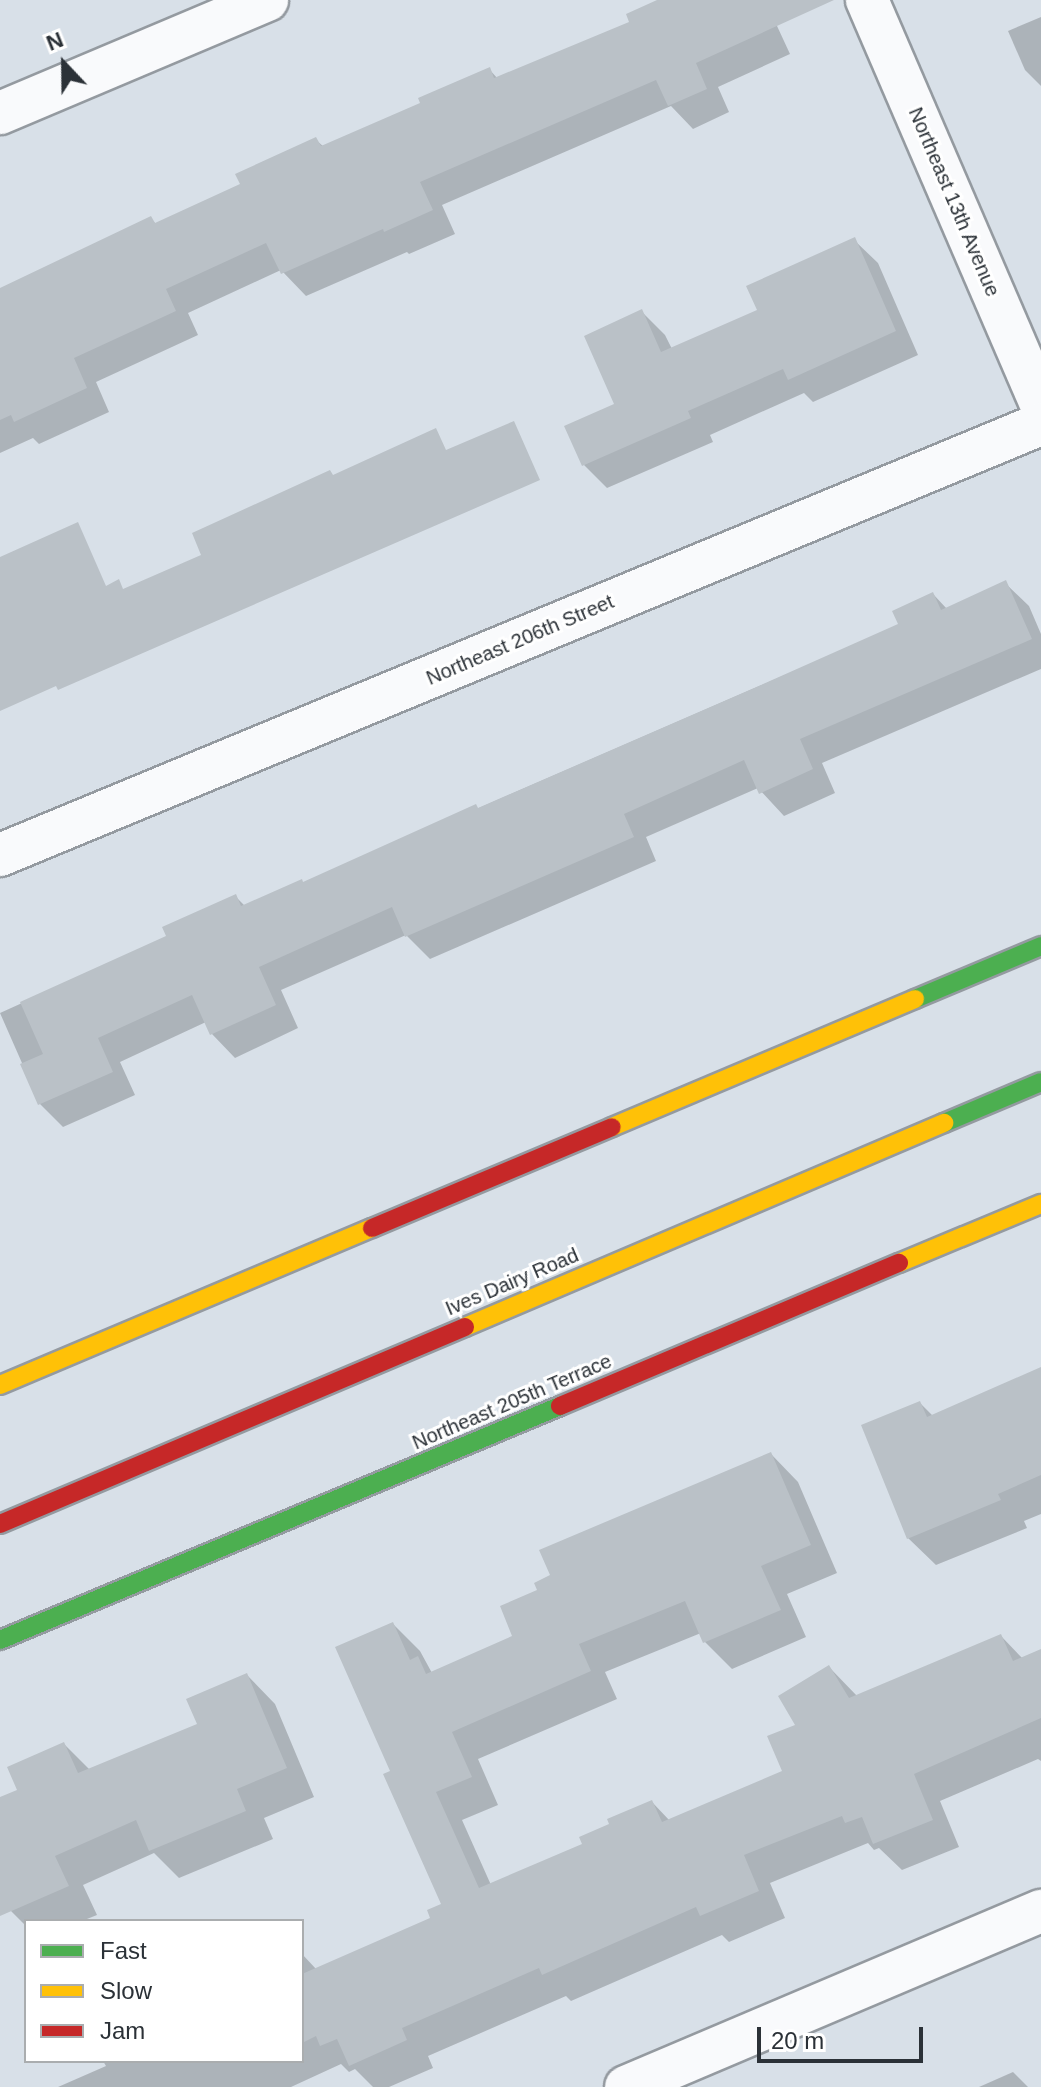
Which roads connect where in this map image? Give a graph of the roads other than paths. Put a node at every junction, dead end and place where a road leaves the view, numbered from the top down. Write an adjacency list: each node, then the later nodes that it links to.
1 (267, 0): 3 (street)
2 (867, 0): 4 (street, Northeast 13th Avenue)
3 (0, 113)
4 (1041, 404)
5 (1041, 424): 6 (street, Northeast 206th Street)
6 (0, 855)
7 (1041, 946): 10 (main road)
8 (1041, 1082): 11 (main road, Ives Dairy Road)
9 (1041, 1204): 12 (main road, Northeast 205th Terrace)
10 (0, 1385)
11 (0, 1524)
12 (0, 1640)
13 (1041, 1911): 14 (street)
14 (626, 2087)

